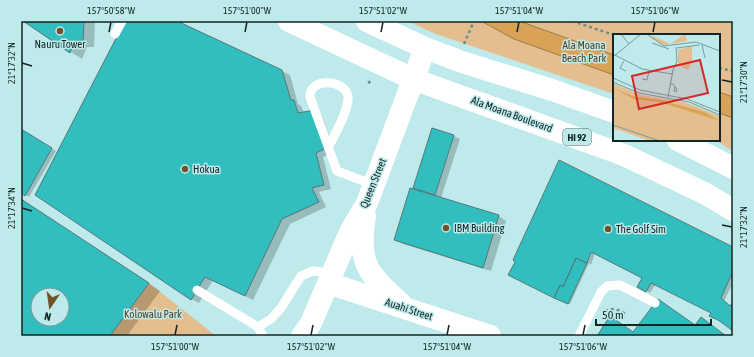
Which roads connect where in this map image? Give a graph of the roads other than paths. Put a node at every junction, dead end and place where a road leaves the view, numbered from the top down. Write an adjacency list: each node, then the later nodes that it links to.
1 (122, 21): 4 (lane)
2 (289, 21): 6 (main road, Ala Moana Boulevard / HI 92)
3 (367, 21): 5 (main road)
4 (115, 34)
5 (425, 48): 6 (main road, Queen Street); 7 (main road)
6 (413, 79): 11 (main road, Queen Street); 12 (main road, Ala Moana Boulevard / HI 92)
7 (613, 112)
8 (680, 141): 10 (main road)
9 (329, 146): 9 (lane); 11 (lane)
10 (733, 168)
11 (370, 194): 13 (main road, Queen Street); 16 (main road)
12 (733, 210)
13 (330, 278): 16 (main road, Auahi Street); 17 (lane); 19 (main road, Queen Street)
14 (197, 290): 17 (lane)
15 (655, 303): 21 (lane)
16 (405, 308): 20 (main road, Auahi Street)
17 (258, 327): 18 (lane)
18 (263, 336)
19 (302, 336)
20 (490, 336)
21 (579, 336)

